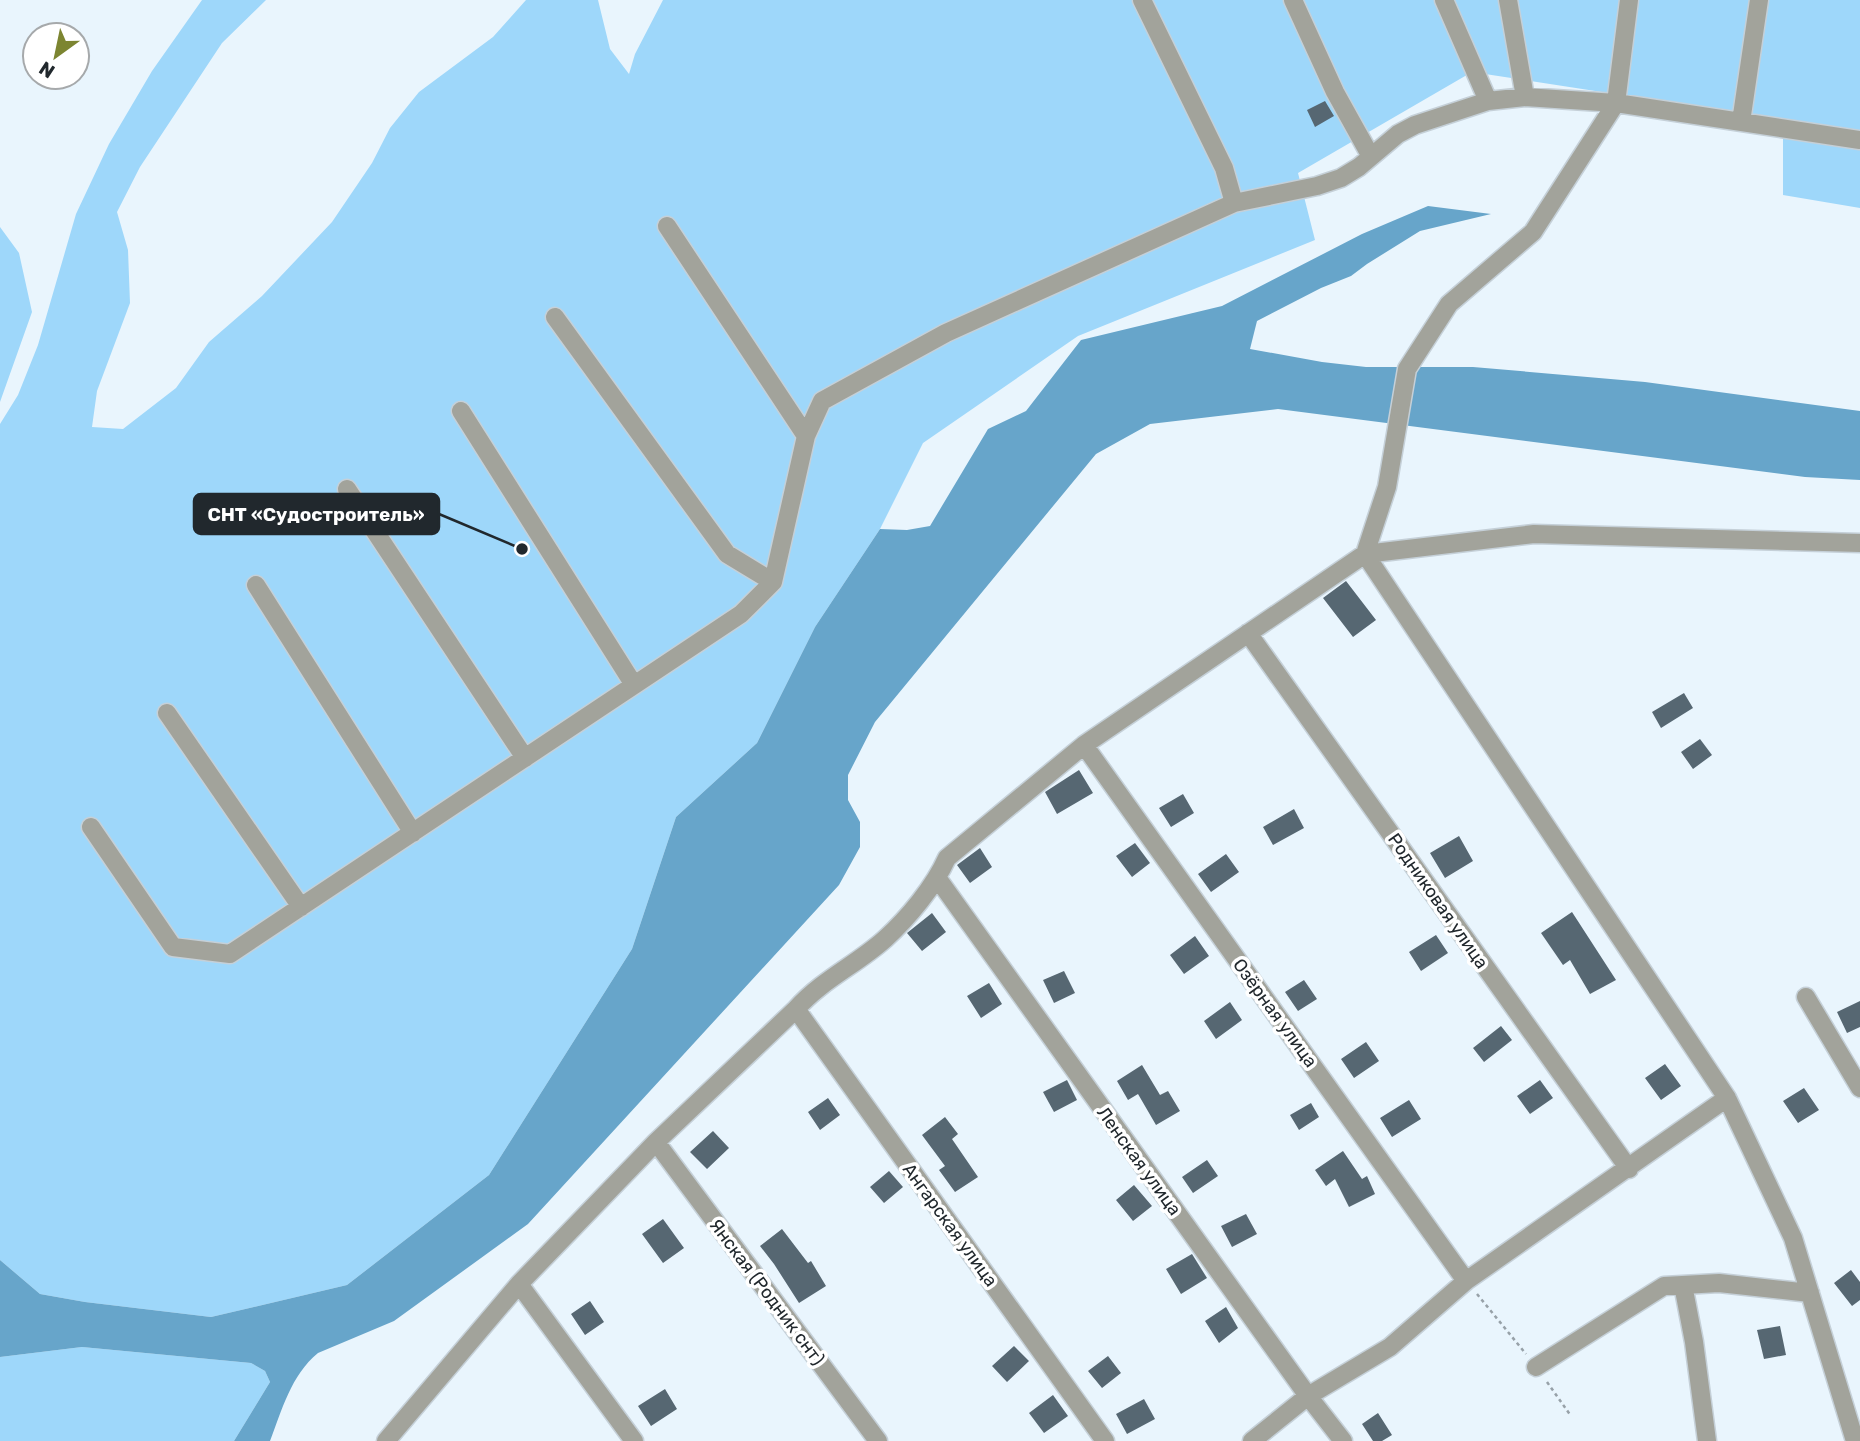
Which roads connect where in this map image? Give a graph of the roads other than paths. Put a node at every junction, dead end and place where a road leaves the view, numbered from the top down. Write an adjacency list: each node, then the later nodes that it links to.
1 (1142, 0): 13 (street)
2 (1293, 0): 12 (street)
3 (1444, 0): 8 (street)
4 (1508, 0): 7 (street)
5 (1629, 0): 9 (street)
6 (1759, 0): 10 (street)
7 (1525, 96): 8 (street); 9 (street)
8 (1488, 101): 12 (street)
9 (1616, 103): 10 (street); 20 (street)
10 (1741, 122): 11 (street)
11 (1860, 140)
12 (1370, 155): 13 (street)
13 (1234, 203): 17 (street)
14 (667, 226): 17 (street)
15 (555, 317): 21 (street)
16 (461, 411): 24 (street)
17 (806, 436): 21 (street)
18 (347, 489): 27 (street)
19 (1860, 543): 20 (street)
20 (1365, 554): 23 (street); 35 (street)
21 (773, 582): 24 (street)
22 (256, 585): 29 (street)
23 (1248, 633): 26 (street); 37 (street, Родниковая улица)
24 (634, 685): 27 (street)
25 (167, 713): 31 (street)
26 (1084, 745): 30 (street); 38 (street, Озёрная улица)
27 (525, 758): 29 (street)
28 (91, 827): 31 (street)
29 (413, 833): 31 (street)
30 (938, 879): 33 (street); 43 (street, Ленская улица)
31 (301, 907)
32 (1806, 997): 34 (street)
33 (796, 1009): 36 (street); 47 (street, Ангарская улица)
34 (1860, 1088)
35 (1727, 1098): 37 (street); 41 (street)
36 (656, 1142): 39 (street); 46 (street, Янская (Родник снт))
37 (1629, 1169): 38 (street)
38 (1466, 1281): 43 (street)
39 (519, 1284): 44 (street); 45 (street)
40 (1683, 1285): 41 (street); 42 (street); 50 (street)
41 (1810, 1293): 51 (street)
42 (1536, 1367)
43 (1308, 1396): 48 (street); 49 (street, Ленская улица)
44 (389, 1440)
45 (634, 1441)
46 (878, 1441)
47 (1105, 1441)
48 (1252, 1441)
49 (1343, 1441)
50 (1707, 1441)
51 (1855, 1441)

